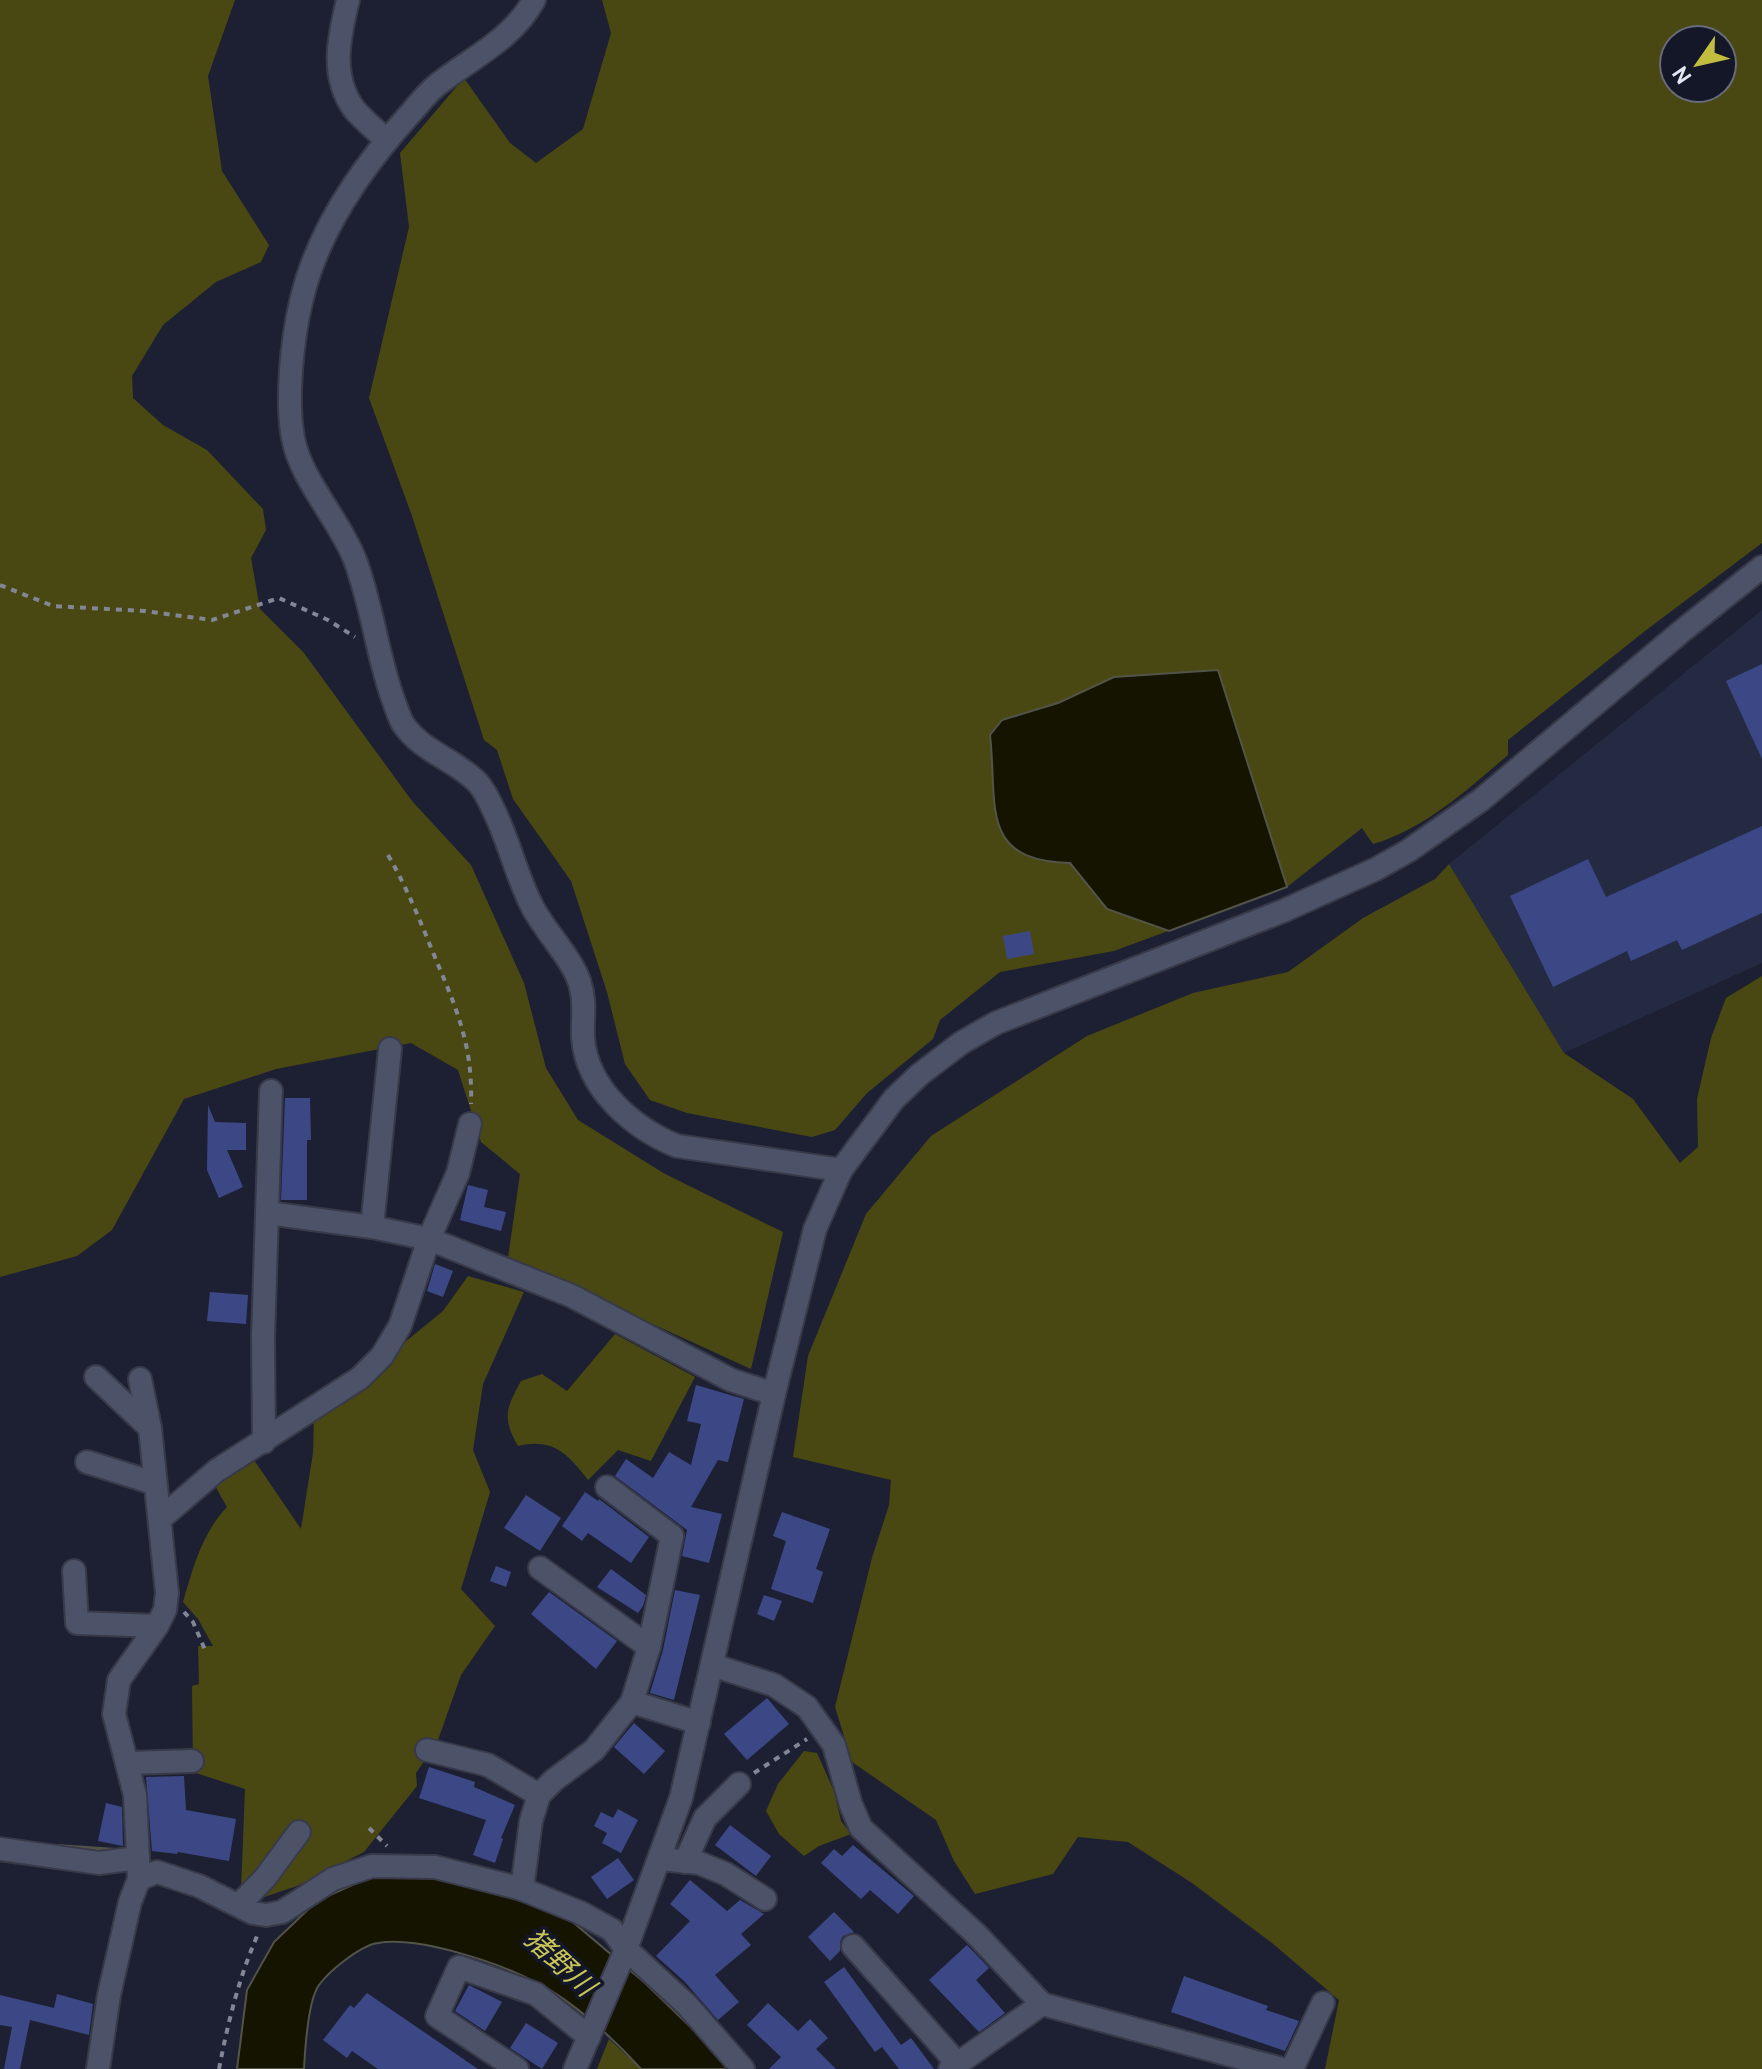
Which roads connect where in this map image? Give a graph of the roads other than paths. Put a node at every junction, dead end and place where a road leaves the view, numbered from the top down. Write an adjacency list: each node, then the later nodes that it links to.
1 (348, 0): 3 (street)
2 (534, 0): 3 (street)
3 (386, 140): 8 (street)
4 (1762, 567): 8 (street)
5 (390, 1049): 10 (street)
6 (271, 1091): 9 (street)
7 (470, 1124): 11 (street)
8 (841, 1170): 14 (street)
9 (267, 1213): 10 (street); 16 (street)
10 (372, 1227): 11 (street)
11 (429, 1239): 14 (street); 16 (street)
12 (96, 1377): 15 (street)
13 (140, 1379): 15 (street)
14 (774, 1394): 25 (street)
15 (150, 1428): 18 (street)
16 (264, 1442): 20 (street)
17 (87, 1462): 18 (street)
18 (154, 1483): 20 (street)
19 (607, 1487): 24 (street)
20 (160, 1519): 23 (street)
21 (540, 1568): 24 (street)
22 (74, 1571): 23 (street)
23 (157, 1626): 30 (street)
24 (649, 1647): 26 (street)
25 (712, 1665): 27 (street); 44 (street)
26 (632, 1702): 27 (street); 32 (street)
27 (699, 1723): 35 (street)
28 (427, 1750): 32 (street)
29 (192, 1761): 30 (street)
30 (128, 1763): 37 (street)
31 (739, 1784): 36 (street)
32 (539, 1795): 38 (street)
33 (299, 1832): 40 (street)
34 (0, 1849): 37 (street)
35 (661, 1859): 36 (street); 42 (street)
36 (685, 1862): 39 (street)
37 (138, 1869): 40 (street); 47 (street)
38 (522, 1889): 40 (street); 42 (street)
39 (765, 1899)
40 (239, 1905)
41 (853, 1946): 46 (street)
42 (626, 1949): 45 (street); 50 (street)
43 (1323, 2003): 52 (street)
44 (1042, 2004): 46 (street); 51 (street)
45 (590, 2034): 48 (street); 49 (street)
46 (953, 2066)
47 (98, 2069)
48 (517, 2069)
49 (575, 2069)
50 (743, 2069)
51 (1282, 2069)
52 (1292, 2069)

